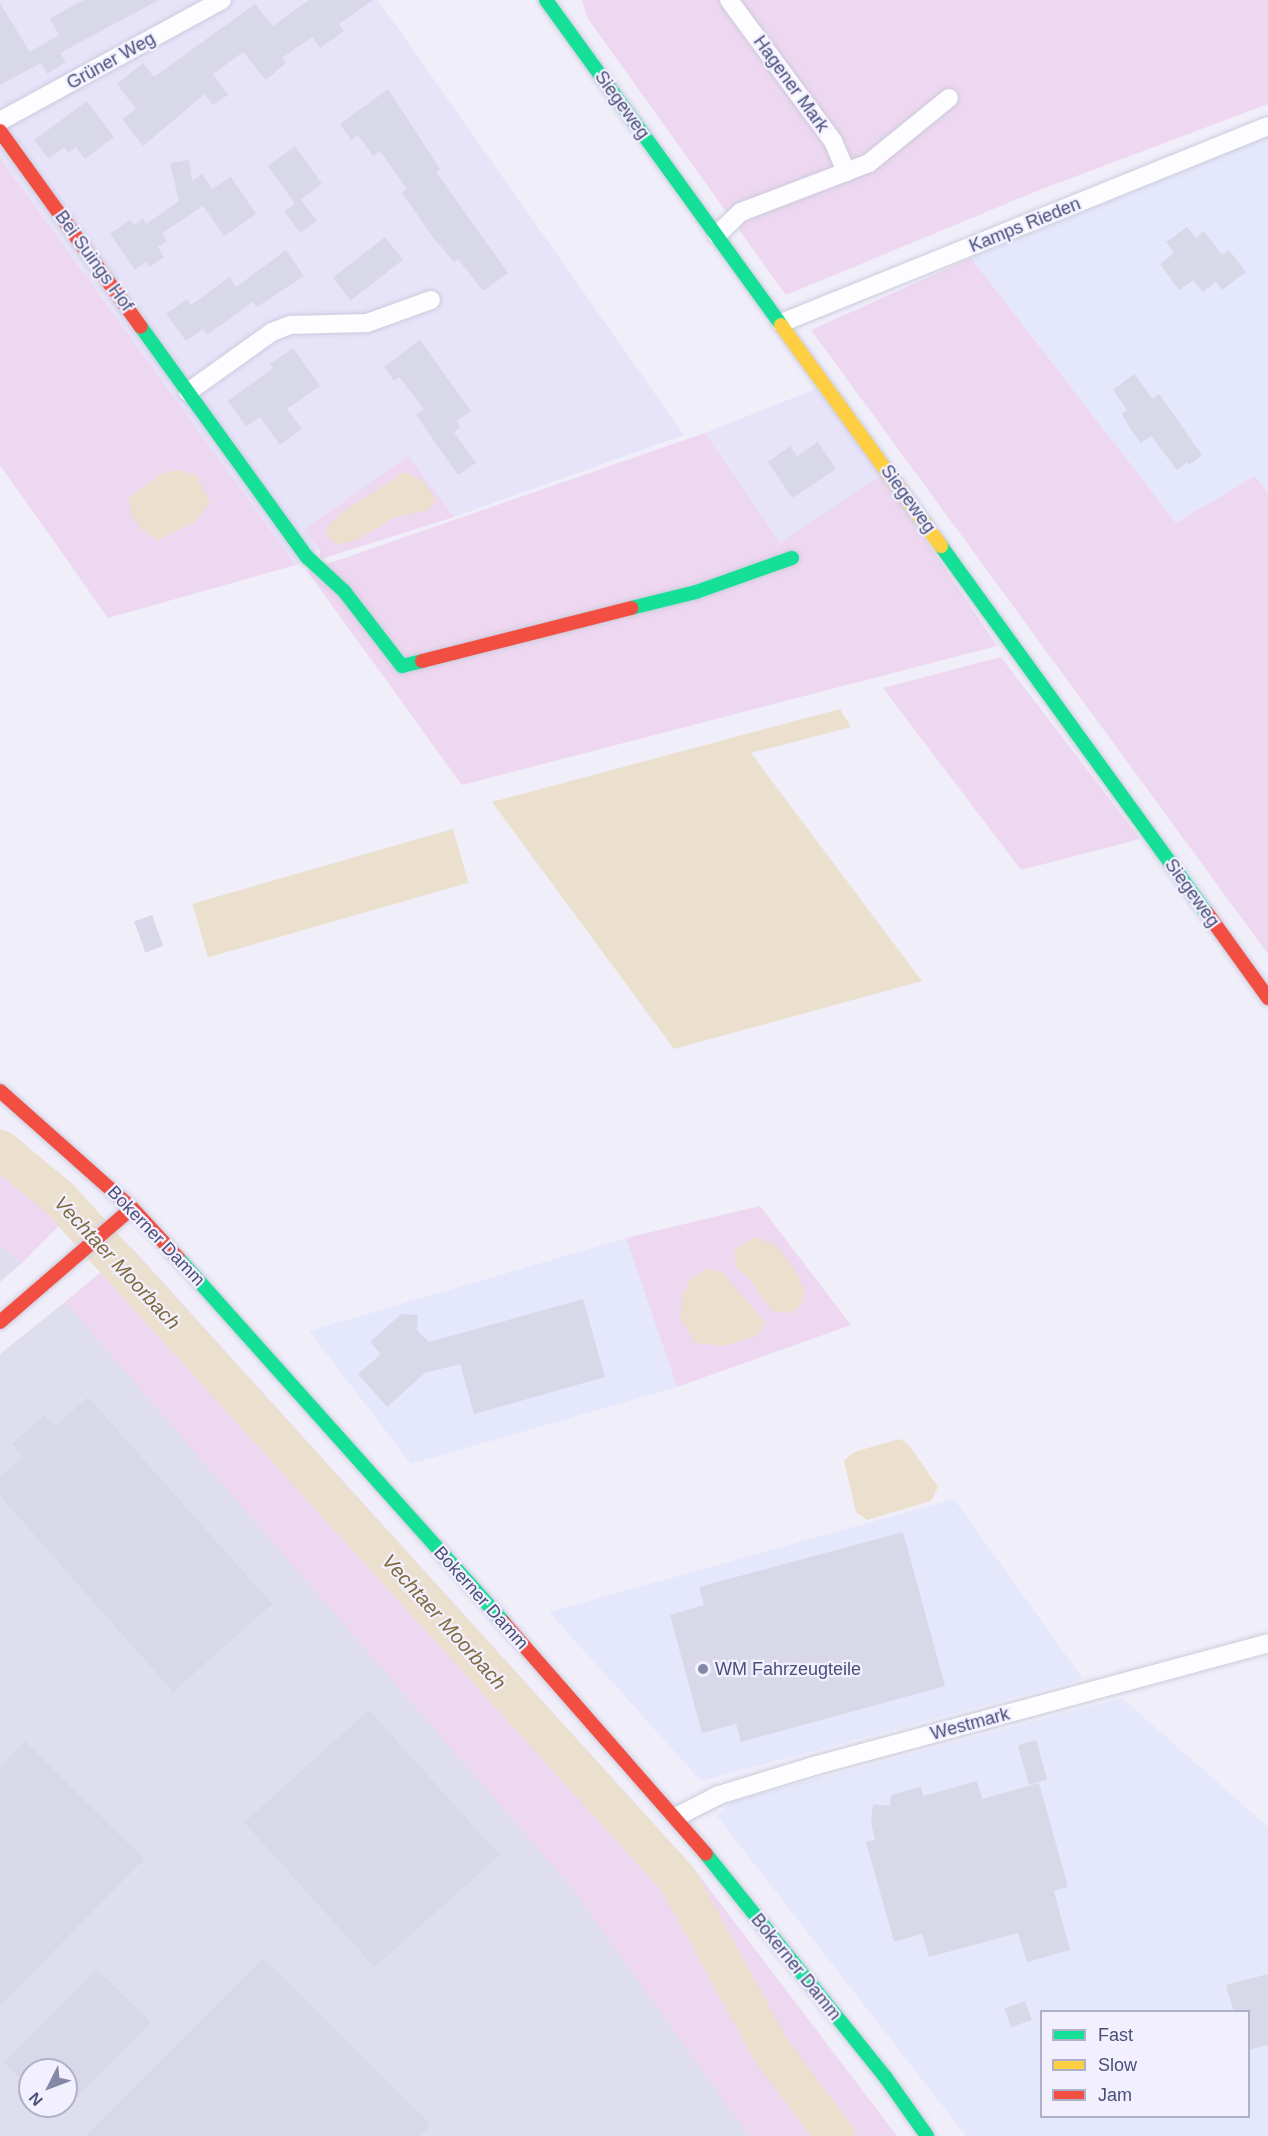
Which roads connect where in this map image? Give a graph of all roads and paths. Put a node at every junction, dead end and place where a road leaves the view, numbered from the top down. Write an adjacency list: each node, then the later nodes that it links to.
1 (222, 0): 5 (street, Grüner Weg)
2 (546, 0): 9 (street, Siegeweg)
3 (729, 0): 8 (street, Hagener Mark)
4 (949, 98): 8 (street)
5 (0, 121)
6 (1268, 126): 11 (street, Kamps Rieden)
7 (0, 131): 12 (street, Bei Suings Hof)
8 (846, 172): 9 (street)
9 (717, 235): 11 (street, Siegeweg)
10 (431, 300): 12 (street)
11 (781, 323): 14 (street, Siegeweg)
12 (188, 392): 13 (street, Bei Suings Hof)
13 (792, 558)
14 (1268, 998)
15 (0, 1091): 16 (street, Bokerner Damm)
16 (132, 1208): 17 (street); 19 (street, Bokerner Damm)
17 (0, 1322)
18 (1268, 1643): 19 (street, Westmark)
19 (676, 1817): 20 (street, Bokerner Damm)
20 (927, 2136)

